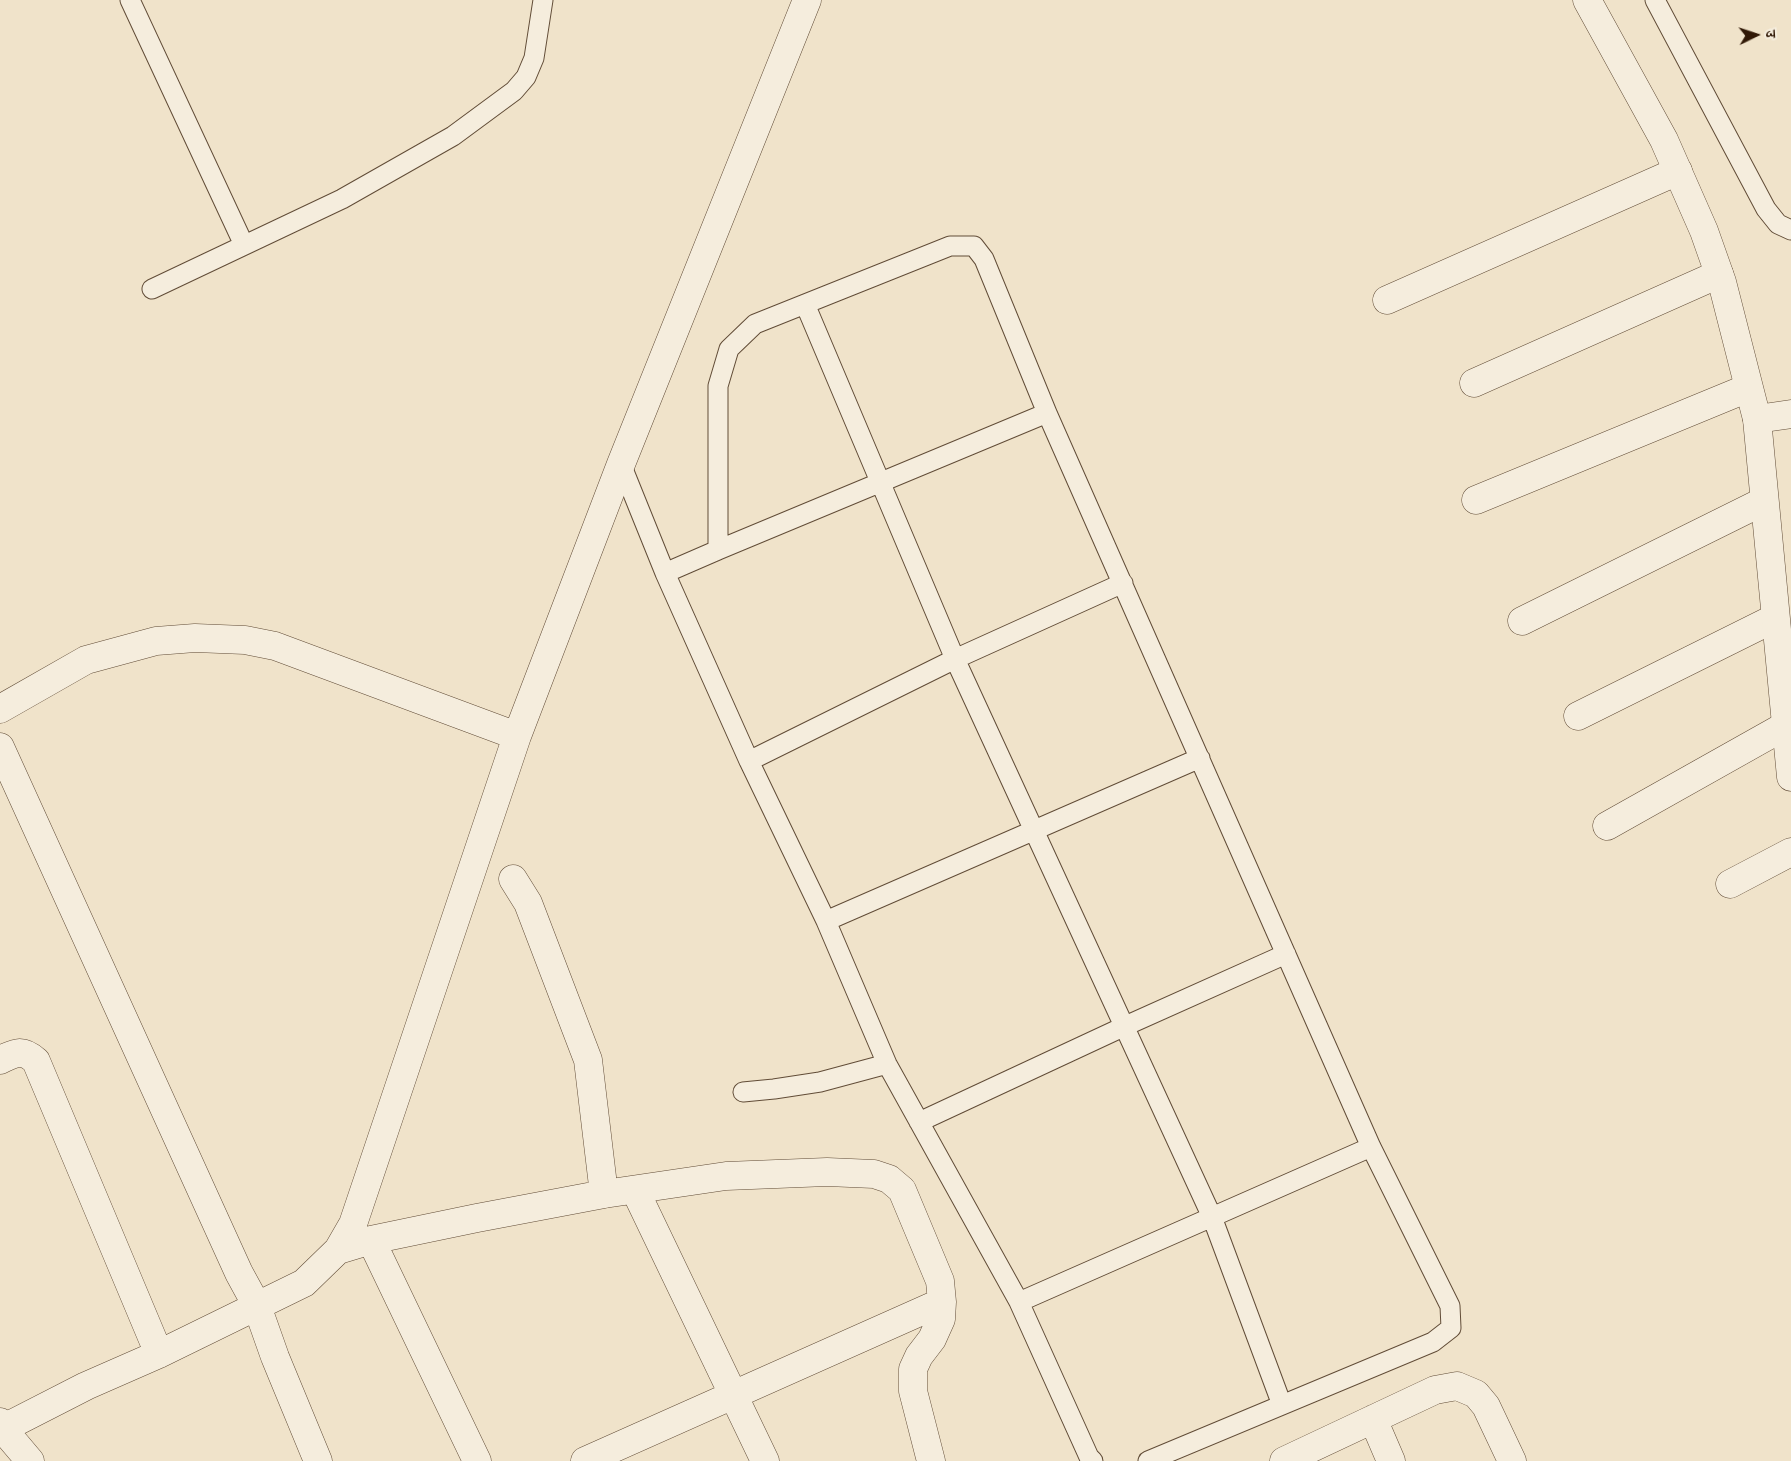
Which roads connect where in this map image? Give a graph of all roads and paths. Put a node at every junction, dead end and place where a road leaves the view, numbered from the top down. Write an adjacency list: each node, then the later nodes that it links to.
1 (130, 0): 8 (lane)
2 (543, 0): 8 (lane)
3 (807, 0): 18 (street)
4 (1586, 0): 6 (street)
5 (1655, 0): 7 (lane)
6 (1678, 171): 9 (street); 11 (street)
7 (1791, 230)
8 (244, 245): 10 (lane)
9 (1719, 274): 13 (street); 14 (street)
10 (152, 289)
11 (1387, 300)
12 (806, 304): 15 (lane); 19 (lane); 22 (lane)
13 (1474, 383)
14 (1748, 388): 17 (street); 20 (street)
15 (1048, 413): 19 (lane); 24 (lane)
16 (1791, 414): 17 (street)
17 (1757, 419): 21 (street)
18 (622, 464): 23 (lane); 31 (street)
19 (882, 482): 22 (lane); 27 (lane)
20 (1476, 500)
21 (1764, 500): 25 (street); 26 (street)
22 (718, 550): 23 (lane)
23 (665, 573): 34 (lane)
24 (1122, 583): 27 (lane); 33 (lane)
25 (1775, 618): 29 (street); 30 (street)
26 (1522, 620)
27 (955, 659): 34 (lane); 37 (lane)
28 (0, 709): 31 (street)
29 (1578, 716)
30 (1785, 726): 35 (street); 36 (street)
31 (517, 736): 53 (street)
32 (0, 747): 56 (street)
33 (1200, 758): 37 (lane); 42 (lane)
34 (749, 761): 41 (lane)
35 (1791, 777)
36 (1607, 826)
37 (1035, 831): 41 (lane); 43 (lane)
38 (1791, 852): 40 (street)
39 (513, 879): 50 (street)
40 (1730, 884)
41 (826, 922): 45 (lane)
42 (1286, 954): 43 (lane); 48 (lane)
43 (1123, 1027): 47 (lane); 51 (lane)
44 (0, 1060): 57 (street)
45 (887, 1064): 46 (lane); 47 (lane)
46 (743, 1092)
47 (919, 1122): 55 (lane)
48 (1371, 1147): 51 (lane); 59 (lane)
49 (635, 1190): 50 (street); 54 (street); 58 (street)
50 (604, 1194): 52 (street)
51 (1212, 1217): 55 (lane); 59 (lane)
52 (371, 1240): 53 (street); 65 (street)
53 (338, 1250): 56 (street)
54 (942, 1302): 58 (street); 68 (street)
55 (1019, 1302): 69 (lane)
56 (257, 1306): 57 (street); 64 (street)
57 (159, 1354): 61 (street)
58 (733, 1395): 62 (street); 67 (street)
59 (1282, 1405): 70 (lane)
60 (1373, 1419): 71 (street); 72 (street); 73 (street)
61 (1, 1427): 63 (street)
62 (627, 1452): 66 (street)
63 (30, 1461)
64 (318, 1461)
65 (478, 1461)
66 (585, 1461)
67 (765, 1461)
68 (931, 1461)
69 (1093, 1461)
70 (1148, 1461)
71 (1284, 1461)
72 (1391, 1461)
73 (1512, 1461)

